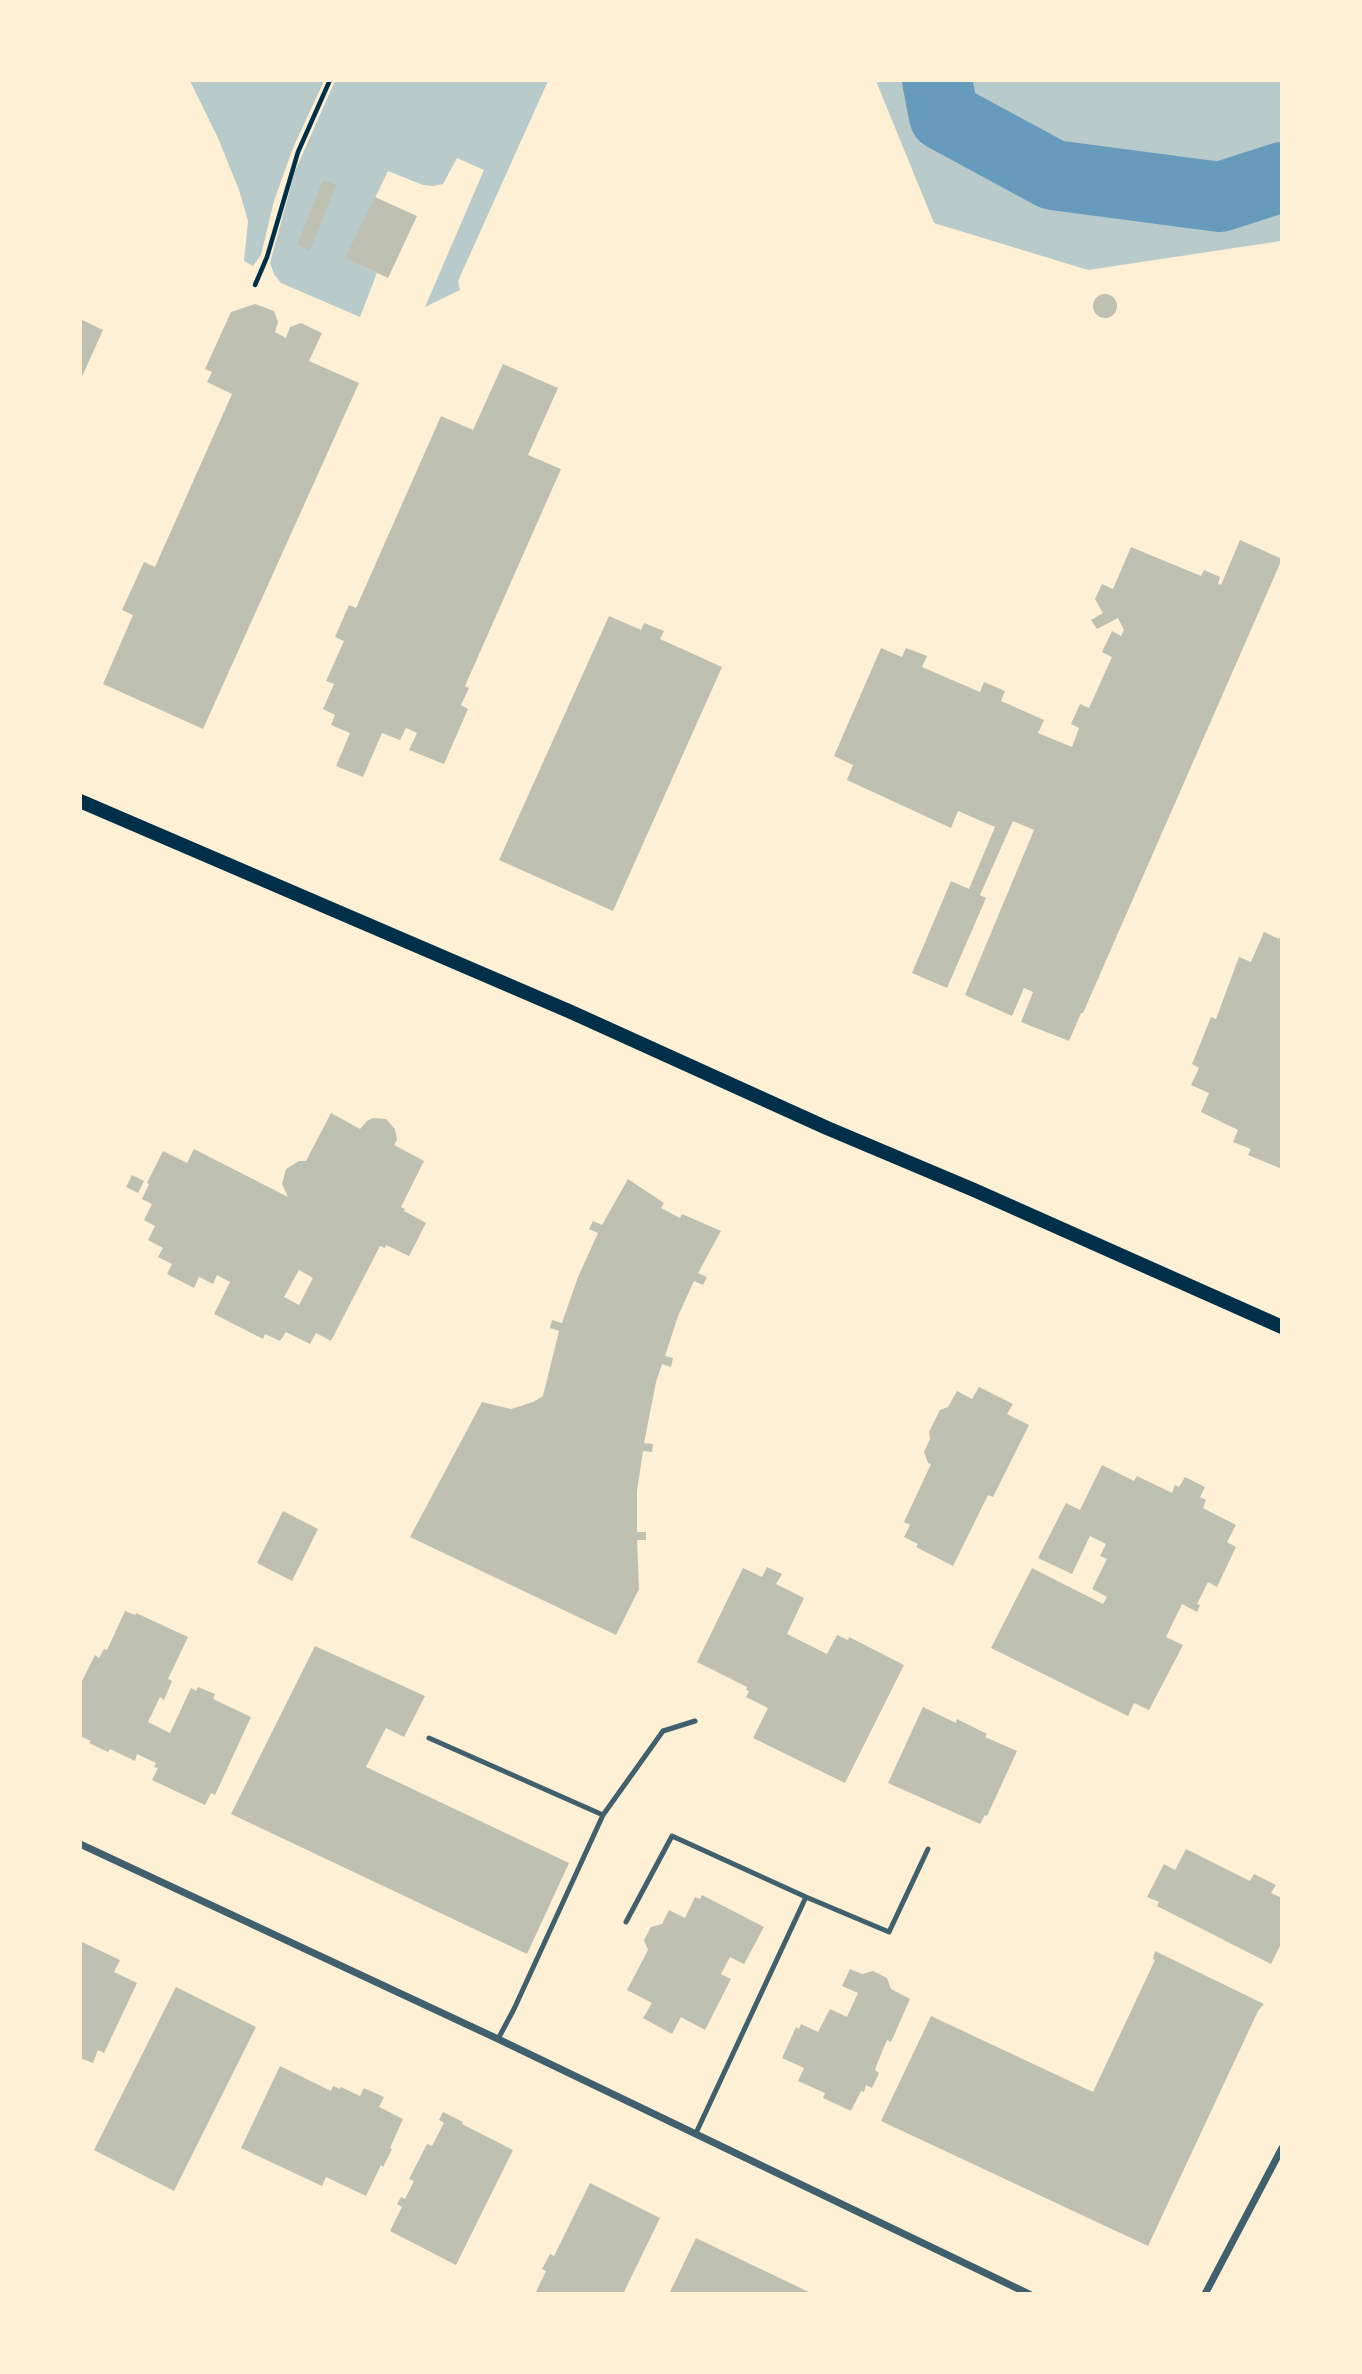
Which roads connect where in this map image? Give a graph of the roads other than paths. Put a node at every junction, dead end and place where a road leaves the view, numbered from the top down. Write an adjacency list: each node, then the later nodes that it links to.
1 (80, 801): 2 (main road)
2 (1282, 1327)
3 (695, 1721): 5 (lane)
4 (429, 1738): 5 (lane)
5 (603, 1815): 10 (lane)
6 (80, 1844): 10 (street)
7 (928, 1849): 8 (lane)
8 (806, 1897): 9 (lane); 11 (lane)
9 (626, 1922)
10 (498, 2039): 11 (street)
11 (696, 2133): 13 (street)
12 (1282, 2148): 14 (street)
13 (1029, 2294)
14 (1205, 2294)

